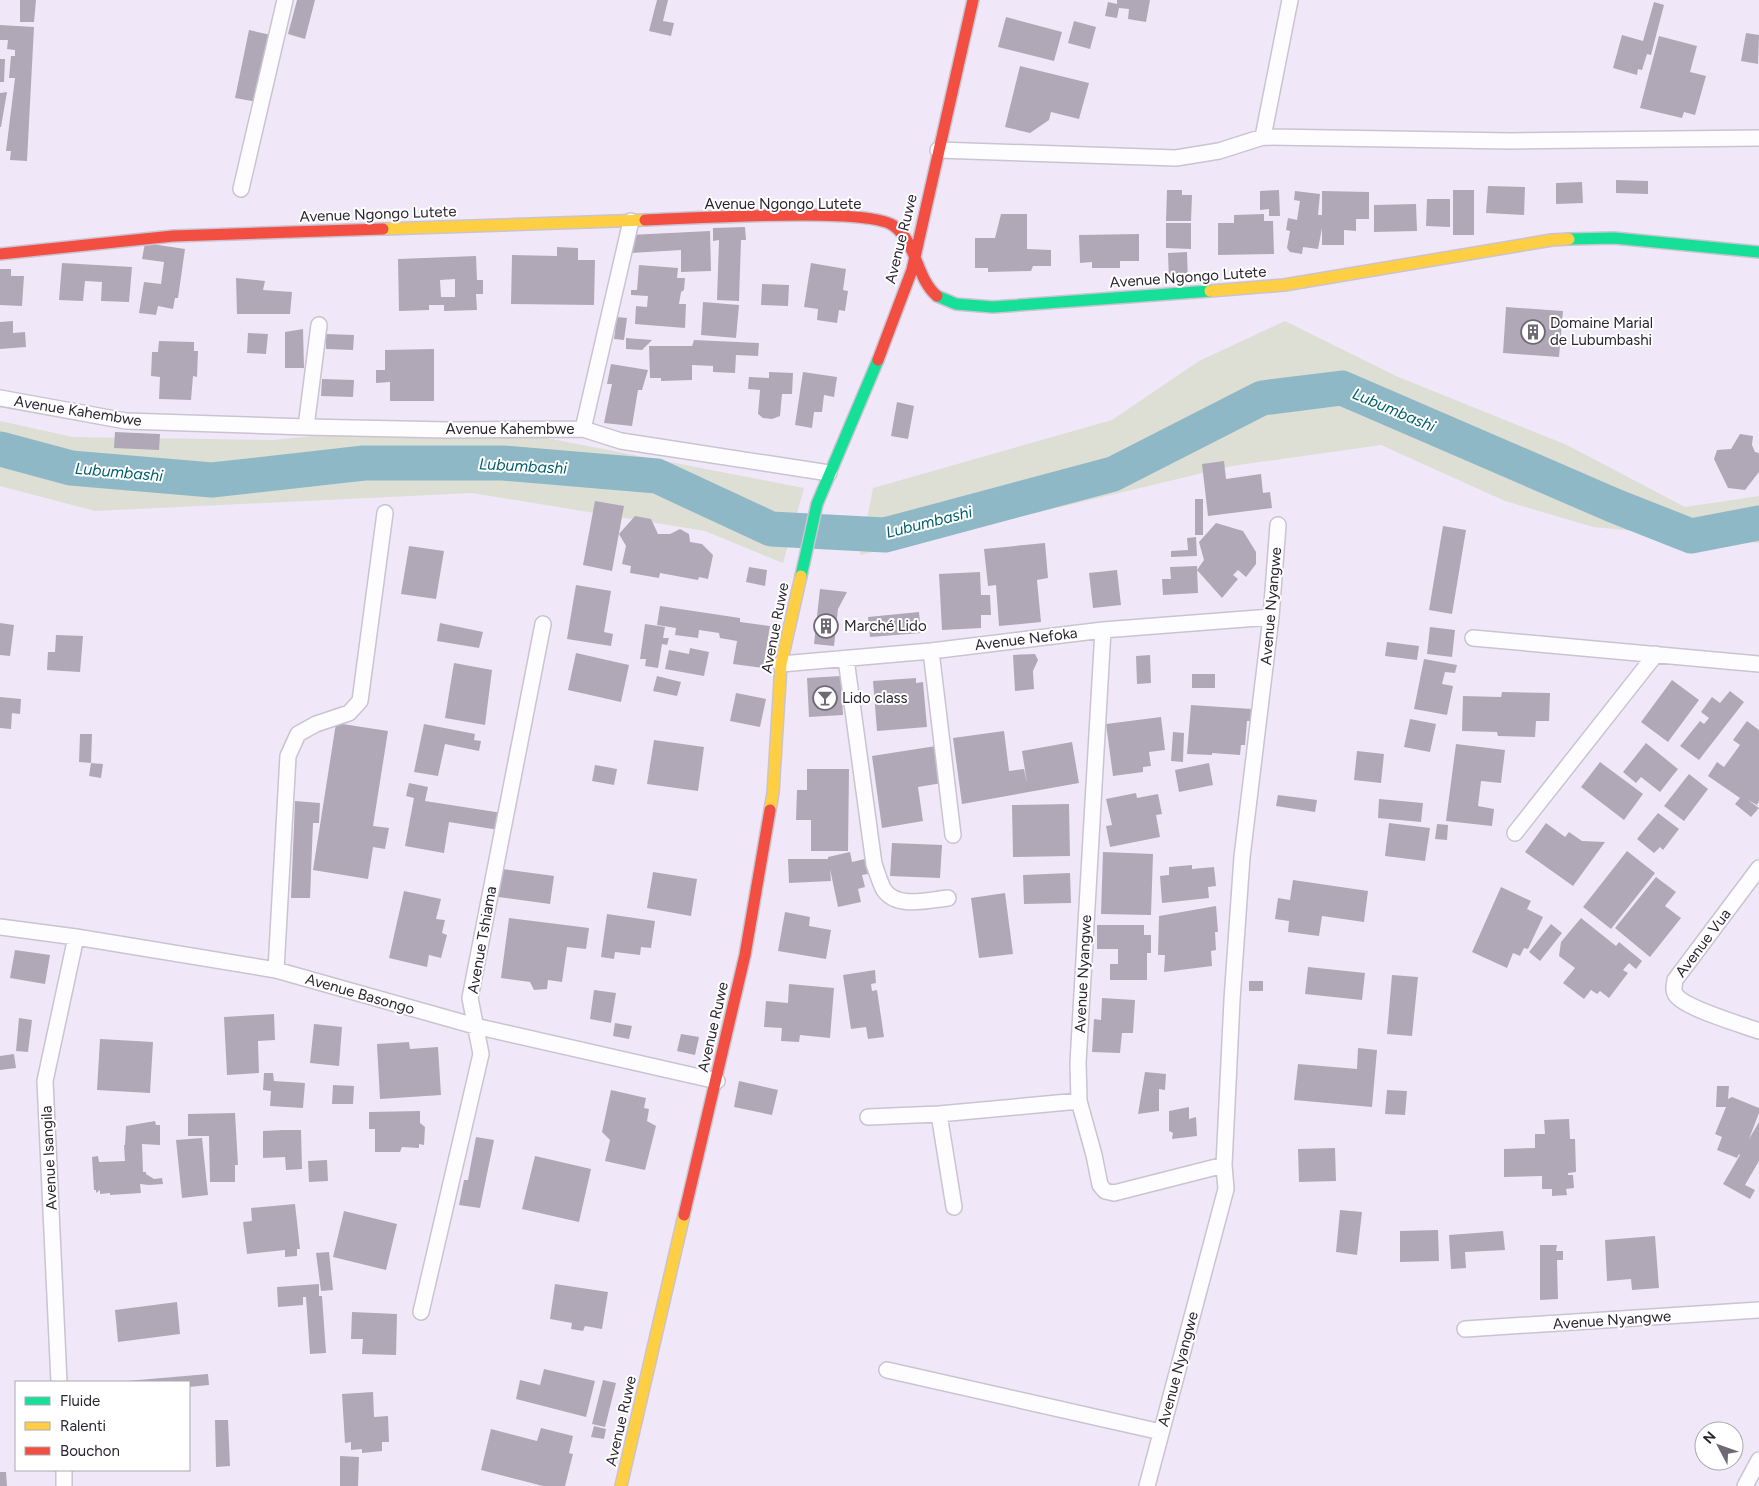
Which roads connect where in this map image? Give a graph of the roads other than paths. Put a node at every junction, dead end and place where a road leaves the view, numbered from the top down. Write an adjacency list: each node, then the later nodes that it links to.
1 (285, 0): 7 (street)
2 (973, 0): 6 (street, Avenue Ruwe)
3 (1290, 0): 4 (street)
4 (1263, 138): 5 (street); 6 (street)
5 (1759, 138)
6 (938, 150): 11 (street, Avenue Ruwe)
7 (241, 189)
8 (631, 221): 10 (street, Avenue Ngongo Lutete); 11 (street, Avenue Ngongo Lutete); 15 (street)
9 (1759, 252): 11 (street, Avenue Ngongo Lutete)
10 (0, 254)
11 (916, 254): 16 (street, Avenue Ruwe)
12 (319, 325): 14 (street)
13 (0, 398): 14 (street, Avenue Kahembwe)
14 (306, 428): 15 (street, Avenue Kahembwe)
15 (583, 429): 16 (street, Avenue Kahembwe)
16 (829, 473): 26 (street, Avenue Ruwe)
17 (385, 513): 34 (street)
18 (1278, 525): 19 (street, Avenue Nyangwe)
19 (1271, 617): 21 (street, Avenue Nefoka); 41 (street, Avenue Nyangwe)
20 (544, 624): 35 (street, Avenue Tshiama)
21 (1104, 630): 23 (street, Avenue Nefoka); 38 (street, Avenue Nyangwe)
22 (1473, 638): 24 (street)
23 (931, 651): 25 (street, Avenue Nefoka); 29 (street)
24 (1656, 654): 27 (street); 28 (street)
25 (846, 659): 26 (street, Avenue Nefoka); 31 (street)
26 (782, 664): 37 (street, Avenue Ruwe)
27 (1759, 664)
28 (1515, 833)
29 (953, 835)
30 (1759, 868): 36 (street, Avenue Vua)
31 (948, 898)
32 (0, 927): 33 (street, Avenue Basongo)
33 (76, 937): 34 (street, Avenue Basongo); 47 (street, Avenue Isangila)
34 (276, 970): 35 (street, Avenue Basongo)
35 (475, 1026): 37 (street, Avenue Basongo); 44 (street, Avenue Tshiama)
36 (1759, 1031)
37 (716, 1080): 52 (street, Avenue Ruwe)
38 (1079, 1101): 39 (street); 41 (street, Avenue Nyangwe)
39 (939, 1114): 40 (street); 42 (street)
40 (868, 1116)
41 (1224, 1164): 48 (street, Avenue Nyangwe)
42 (954, 1207)
43 (1759, 1310): 45 (street, Avenue Nyangwe)
44 (420, 1312)
45 (1465, 1329)
46 (887, 1370): 48 (street)
47 (59, 1381)
48 (1161, 1432): 53 (street, Avenue Nyangwe)
49 (1759, 1460): 54 (street)
50 (64, 1471): 51 (street)
51 (64, 1486)
52 (621, 1486)
53 (1147, 1486)
54 (1745, 1486)

